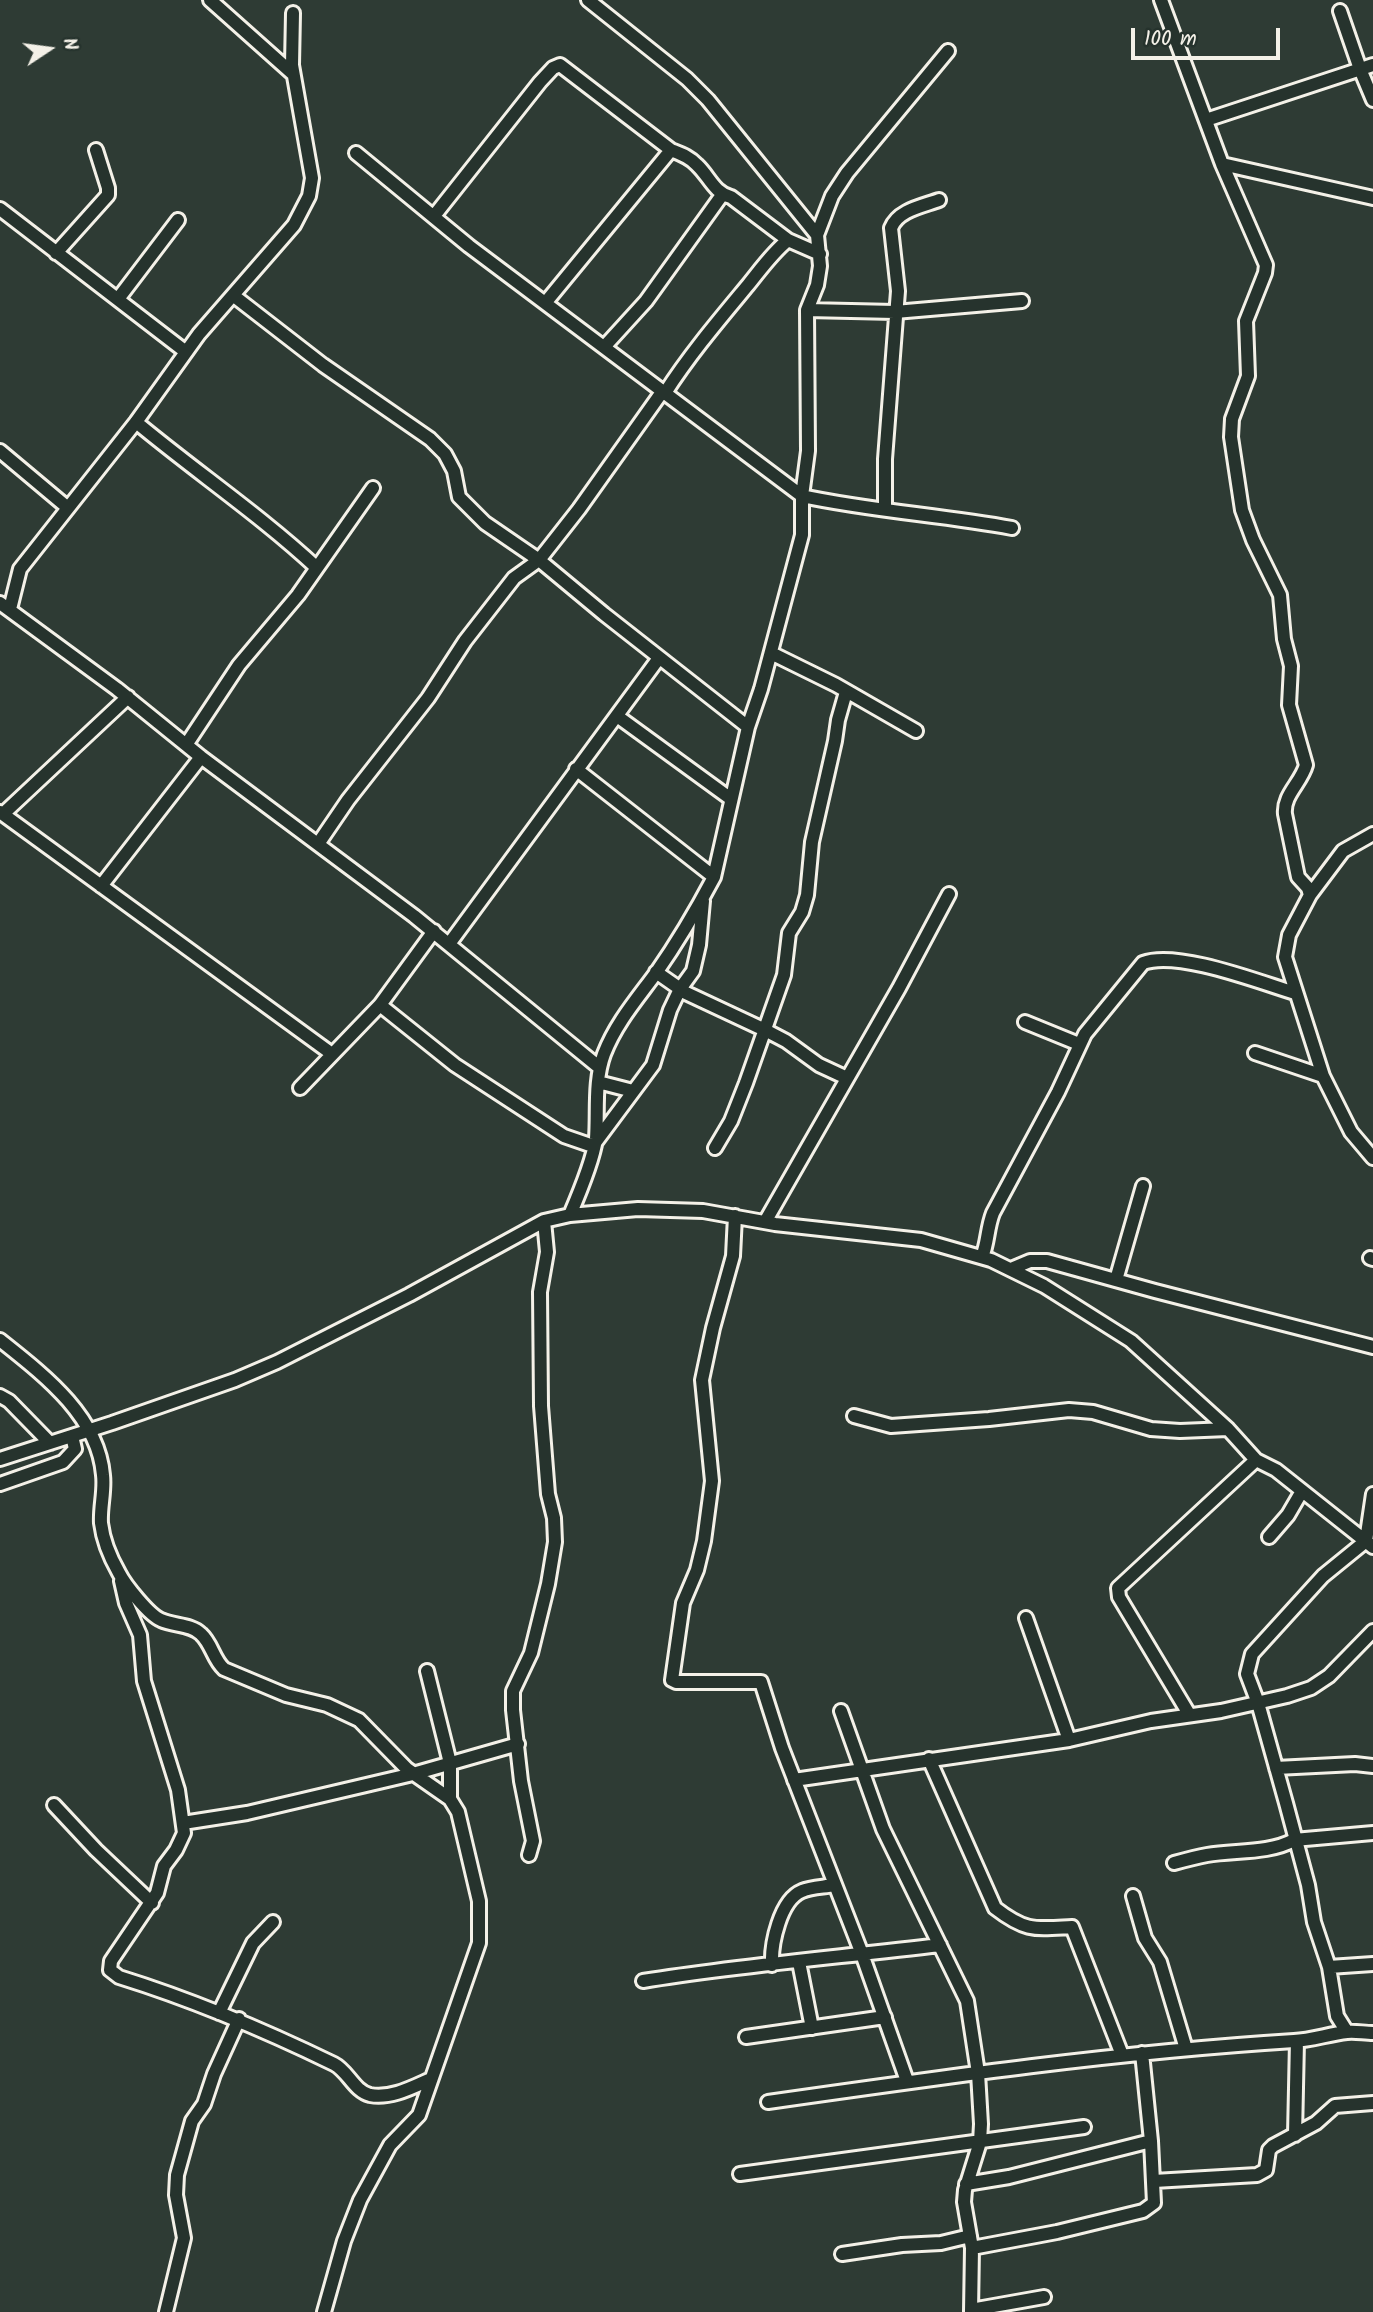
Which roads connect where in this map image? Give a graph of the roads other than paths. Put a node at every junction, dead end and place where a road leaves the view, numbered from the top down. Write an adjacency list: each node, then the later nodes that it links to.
1 (210, 0): 9 (street)
2 (588, 0): 22 (street)
3 (1161, 0): 11 (street)
4 (1340, 11): 8 (street)
5 (293, 13): 9 (street)
6 (948, 51): 22 (street)
7 (1373, 65): 8 (street)
8 (1360, 69): 10 (street); 11 (street)
9 (293, 74): 26 (street)
10 (1373, 100)
11 (1206, 120): 15 (street)
12 (96, 150): 24 (street)
13 (671, 150): 16 (street); 20 (street); 29 (street)
14 (356, 153): 20 (street)
15 (1222, 164): 17 (street); 62 (street)
16 (722, 195): 23 (street); 32 (street)
17 (1373, 198)
18 (939, 200): 31 (street)
19 (0, 209): 24 (street)
20 (435, 216): 29 (street)
21 (178, 220): 27 (street)
22 (817, 235): 25 (street)
23 (788, 240): 25 (street); 34 (street)
24 (56, 253): 27 (street)
25 (820, 254): 30 (street)
26 (234, 296): 33 (street); 42 (street)
27 (118, 299): 33 (street)
28 (1022, 301): 31 (street)
29 (546, 302): 32 (street)
30 (807, 310): 31 (street); 38 (street)
31 (894, 312): 40 (street)
32 (604, 346): 34 (street)
33 (186, 352): 35 (street)
34 (664, 392): 38 (street); 42 (street)
35 (136, 422): 39 (street); 43 (street)
36 (0, 451): 39 (street)
37 (373, 488): 43 (street)
38 (802, 496): 40 (street); 45 (street)
39 (68, 508): 44 (street)
40 (885, 509): 41 (street)
41 (1012, 528)
42 (539, 560): 46 (street); 58 (street)
43 (317, 568): 52 (street)
44 (5, 606): 48 (street)
45 (771, 653): 47 (street); 50 (street)
46 (659, 658): 49 (street); 50 (street)
47 (846, 692): 51 (street); 71 (street)
48 (128, 698): 52 (street); 56 (street)
49 (617, 716): 54 (street); 55 (street)
50 (748, 727): 55 (street)
51 (916, 732)
52 (186, 745): 53 (street)
53 (201, 757): 58 (street); 60 (street)
54 (576, 769): 59 (street); 65 (street)
55 (731, 799): 59 (street)
56 (2, 813): 60 (street)
57 (1373, 834): 62 (street)
58 (318, 844): 64 (street)
59 (714, 877): 63 (street)
60 (101, 886): 74 (street)
61 (949, 894): 77 (street)
62 (1310, 895): 68 (street)
63 (704, 897): 66 (street); 67 (street)
64 (434, 931): 65 (street); 69 (street)
65 (449, 944): 75 (street)
66 (656, 972): 67 (street); 75 (street)
67 (680, 989): 71 (street); 80 (street)
68 (1295, 993): 72 (street); 76 (street)
69 (380, 1005): 74 (street); 81 (street)
70 (1025, 1022): 72 (street)
71 (765, 1030): 77 (street); 82 (street)
72 (1080, 1044): 89 (street)
73 (1255, 1053): 76 (street)
74 (332, 1054): 79 (street)
75 (600, 1068): 78 (street)
76 (1323, 1076): 83 (street)
77 (847, 1078): 88 (street)
78 (598, 1082): 80 (street); 81 (street)
79 (300, 1088)
80 (633, 1091): 81 (street)
81 (594, 1144): 85 (street)
82 (715, 1148)
83 (1373, 1158)
84 (1143, 1186): 91 (street)
85 (570, 1214): 86 (street); 87 (street)
86 (736, 1216): 88 (street); 122 (street)
87 (544, 1221): 97 (street); 115 (street)
88 (765, 1222): 89 (street)
89 (982, 1257): 90 (street)
90 (1011, 1269): 91 (street); 96 (street)
91 (1116, 1280): 93 (street)
92 (0, 1340): 97 (street)
93 (1373, 1348)
94 (0, 1396): 99 (street)
95 (854, 1416): 96 (street)
96 (1228, 1429): 101 (street)
97 (88, 1430): 98 (street); 107 (street)
98 (72, 1436): 99 (street); 102 (street)
99 (50, 1443): 100 (street)
100 (0, 1459)
101 (1256, 1460): 103 (street); 113 (street)
102 (0, 1484)
103 (1302, 1491): 105 (street); 106 (street)
104 (1373, 1494): 106 (street)
105 (1269, 1537)
106 (1370, 1544): 111 (street)
107 (121, 1576): 121 (street); 125 (street)
108 (1026, 1618): 114 (street)
109 (1373, 1630): 111 (street)
110 (427, 1671): 117 (street)
111 (1258, 1703): 113 (street); 119 (street)
112 (841, 1712): 120 (street)
113 (1189, 1714): 114 (street)
114 (1069, 1740): 116 (street)
115 (517, 1744): 117 (street); 128 (street)
116 (929, 1759): 120 (street); 151 (street)
117 (450, 1763): 121 (street); 123 (street)
118 (1373, 1766): 119 (street)
119 (1276, 1768): 127 (street)
120 (861, 1769): 122 (street); 134 (street)
121 (413, 1774): 123 (street); 125 (street)
122 (794, 1780): 130 (street)
123 (450, 1799): 153 (street)
124 (54, 1805): 132 (street)
125 (183, 1823): 132 (street)
126 (1373, 1833): 127 (street)
127 (1294, 1840): 129 (street); 139 (street)
128 (529, 1855)
129 (1174, 1863)
130 (834, 1885): 135 (street); 138 (street)
131 (1133, 1896): 149 (street)
132 (152, 1903): 141 (street)
133 (273, 1922): 141 (street)
134 (940, 1945): 135 (street); 152 (street)
135 (862, 1954): 136 (street); 142 (street)
136 (799, 1962): 138 (street); 144 (street)
137 (1373, 1964): 139 (street)
138 (772, 1965): 140 (street)
139 (1329, 1966): 145 (street)
140 (643, 1981)
141 (219, 2013): 143 (street)
142 (885, 2017): 144 (street); 154 (street)
143 (239, 2019): 153 (street); 168 (street)
144 (812, 2028): 147 (street)
145 (1347, 2032): 146 (street); 148 (street)
146 (1373, 2033)
147 (746, 2037)
148 (1297, 2041): 149 (street); 158 (street)
149 (1186, 2049): 150 (street)
150 (1142, 2053): 151 (street); 159 (street)
151 (1122, 2055): 152 (street)
152 (978, 2073): 154 (street); 160 (street)
153 (431, 2080): 169 (street)
154 (907, 2081): 155 (street)
155 (768, 2102)
156 (1373, 2103): 158 (street)
157 (1084, 2127): 160 (street)
158 (1295, 2135): 162 (street)
159 (1151, 2141): 162 (street); 163 (street)
160 (980, 2142): 161 (street); 163 (street)
161 (740, 2174)
162 (1154, 2181): 164 (street)
163 (966, 2185): 164 (street)
164 (971, 2242): 165 (street); 167 (street)
165 (842, 2254)
166 (1044, 2297): 167 (street)
167 (971, 2311)
168 (166, 2312)
169 (324, 2312)

